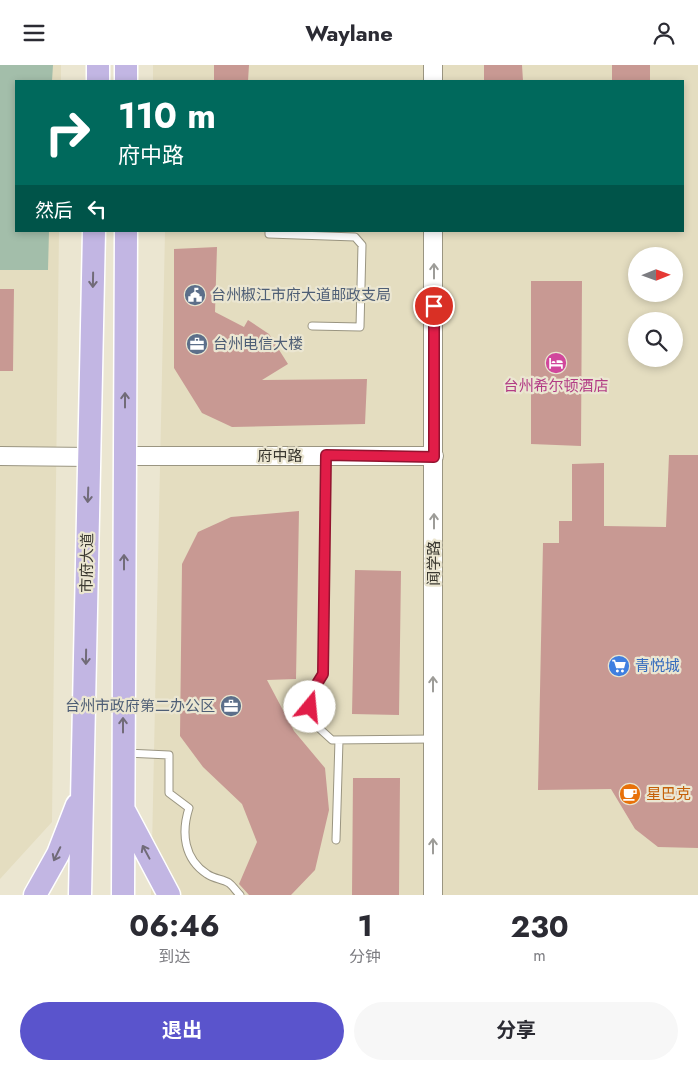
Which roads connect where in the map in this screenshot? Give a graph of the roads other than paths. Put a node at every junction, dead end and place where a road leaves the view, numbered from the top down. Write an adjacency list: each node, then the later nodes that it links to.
1 (98, 65): 4 (main road)
2 (126, 65): 5 (main road)
3 (433, 65): 6 (street)
4 (98, 80)
5 (126, 80)
6 (433, 80)
7 (94, 232): 15 (main road, 市府大道, one-way to 15)
8 (126, 232): 14 (main road, one-way to 8)
9 (269, 232): 11 (lane)
10 (434, 232): 16 (street, 闻学路, one-way to 10)
11 (312, 326)
12 (326, 455): 14 (street, 府中路); 16 (street, 府中路); 18 (lane)
13 (0, 456): 15 (street)
14 (125, 456): 19 (main road, one-way to 14)
15 (90, 457): 20 (main road, 市府大道, one-way to 20)
16 (434, 457): 17 (street, 闻学路, one-way to 16)
17 (433, 739): 18 (lane); 28 (street, 闻学路, one-way to 17)
18 (339, 740): 22 (lane)
19 (123, 753): 21 (main road); 27 (lane)
20 (82, 793): 23 (main road, one-way to 23); 24 (main road, 市府大道)
21 (123, 808): 25 (main road); 26 (main road, one-way to 21)
22 (336, 840)
23 (35, 895)
24 (80, 895)
25 (123, 895)
26 (169, 895)
27 (240, 895)
28 (433, 895)

